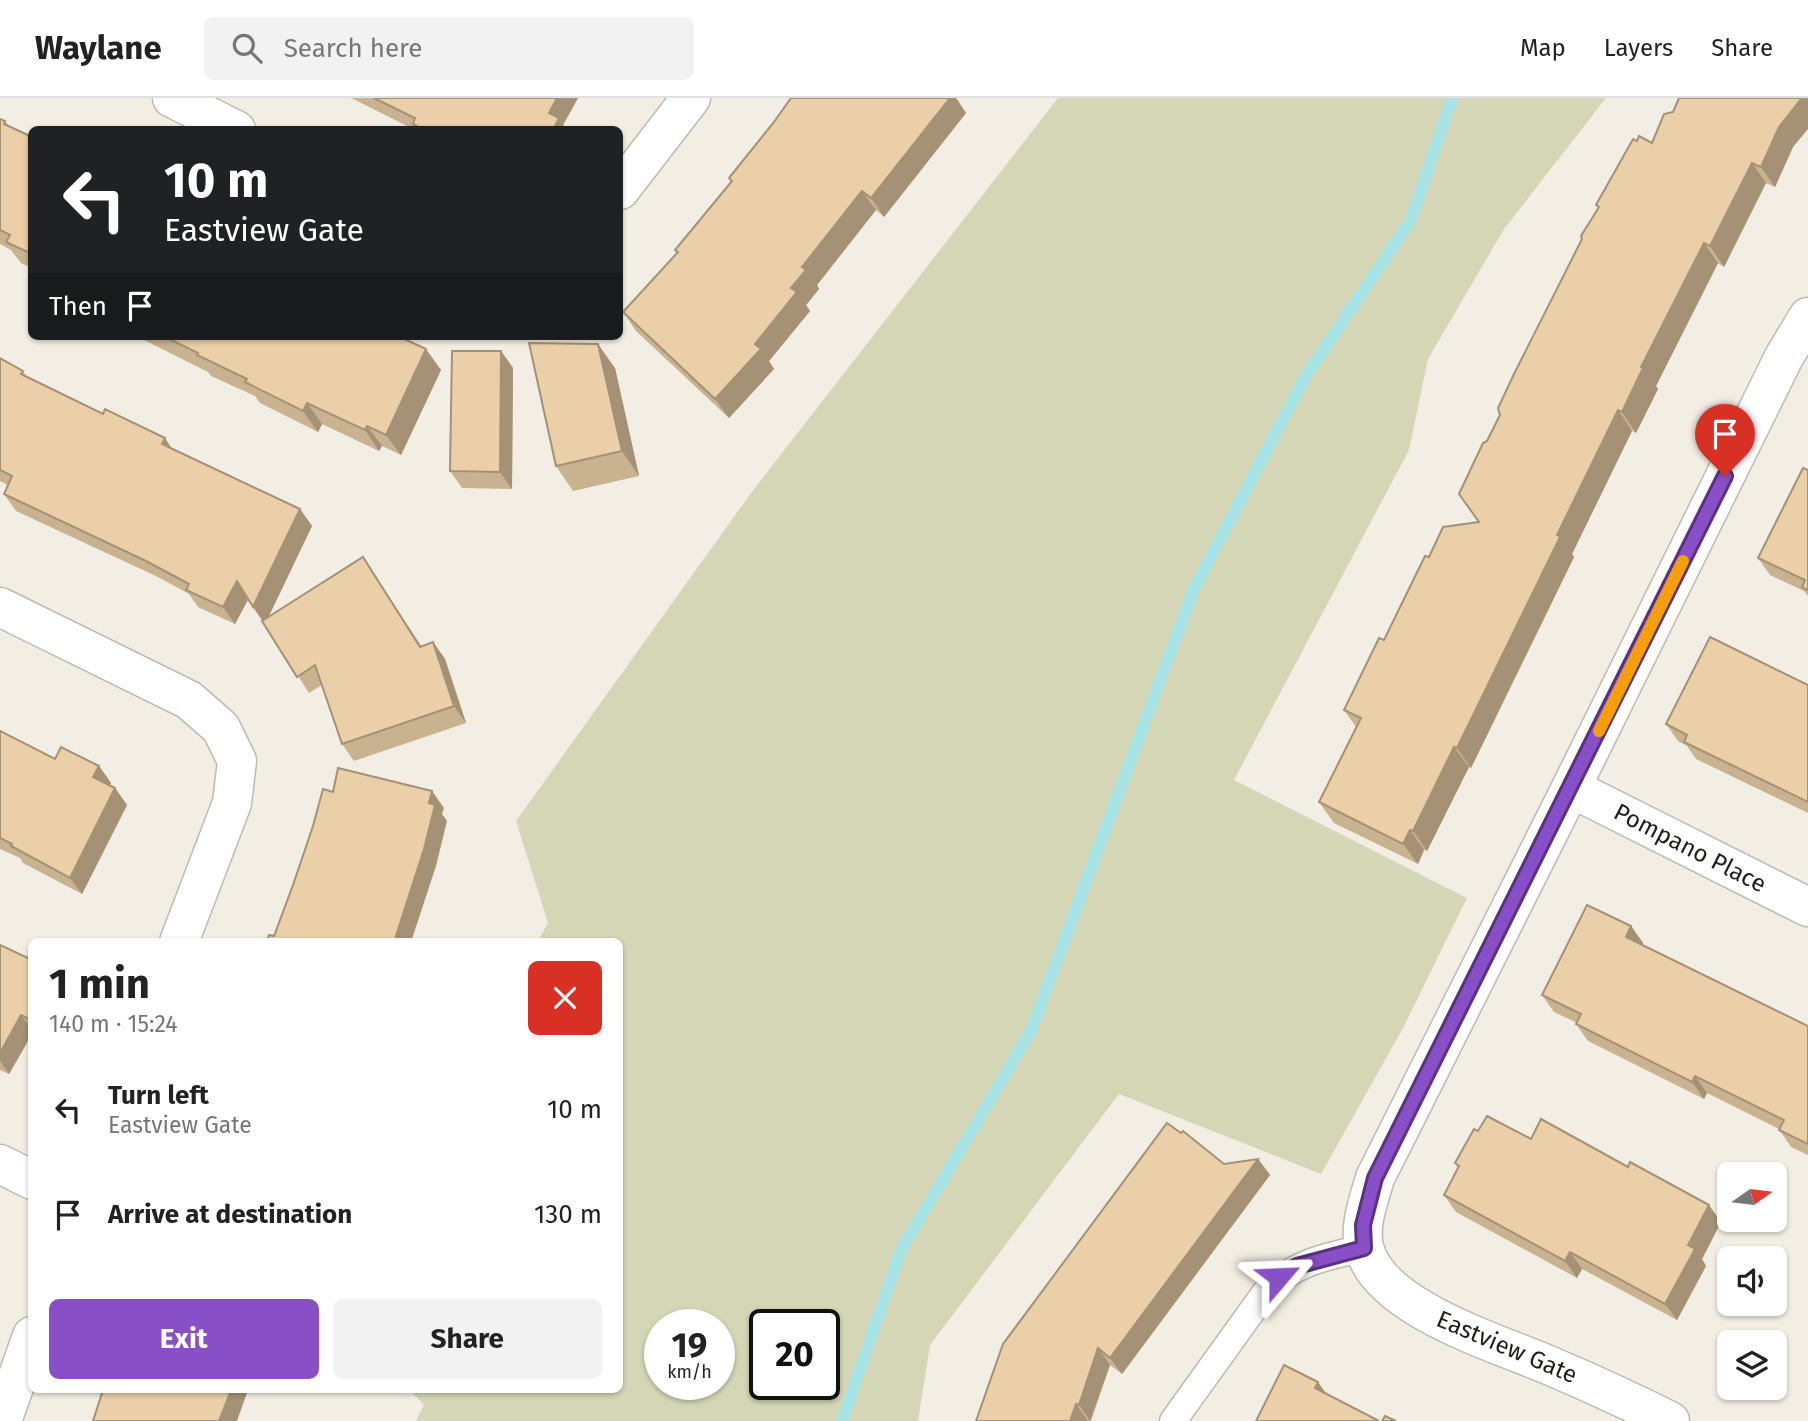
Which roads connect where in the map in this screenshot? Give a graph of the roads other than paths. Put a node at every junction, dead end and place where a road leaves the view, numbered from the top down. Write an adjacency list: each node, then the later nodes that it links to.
1 (172, 98): 3 (street)
2 (691, 98): 4 (street)
3 (228, 126)
4 (623, 186)
5 (1808, 317): 6 (street)
6 (1796, 363): 8 (street)
7 (0, 607): 10 (street)
8 (1571, 788): 9 (street, Pompano Place); 13 (street)
9 (1808, 907)
10 (181, 938)
11 (0, 1164): 12 (street)
12 (28, 1178)
13 (1364, 1248): 16 (lane); 17 (street, Eastview Gate)
14 (28, 1347): 15 (street)
15 (2, 1421)
16 (1172, 1421)
17 (1670, 1421)

